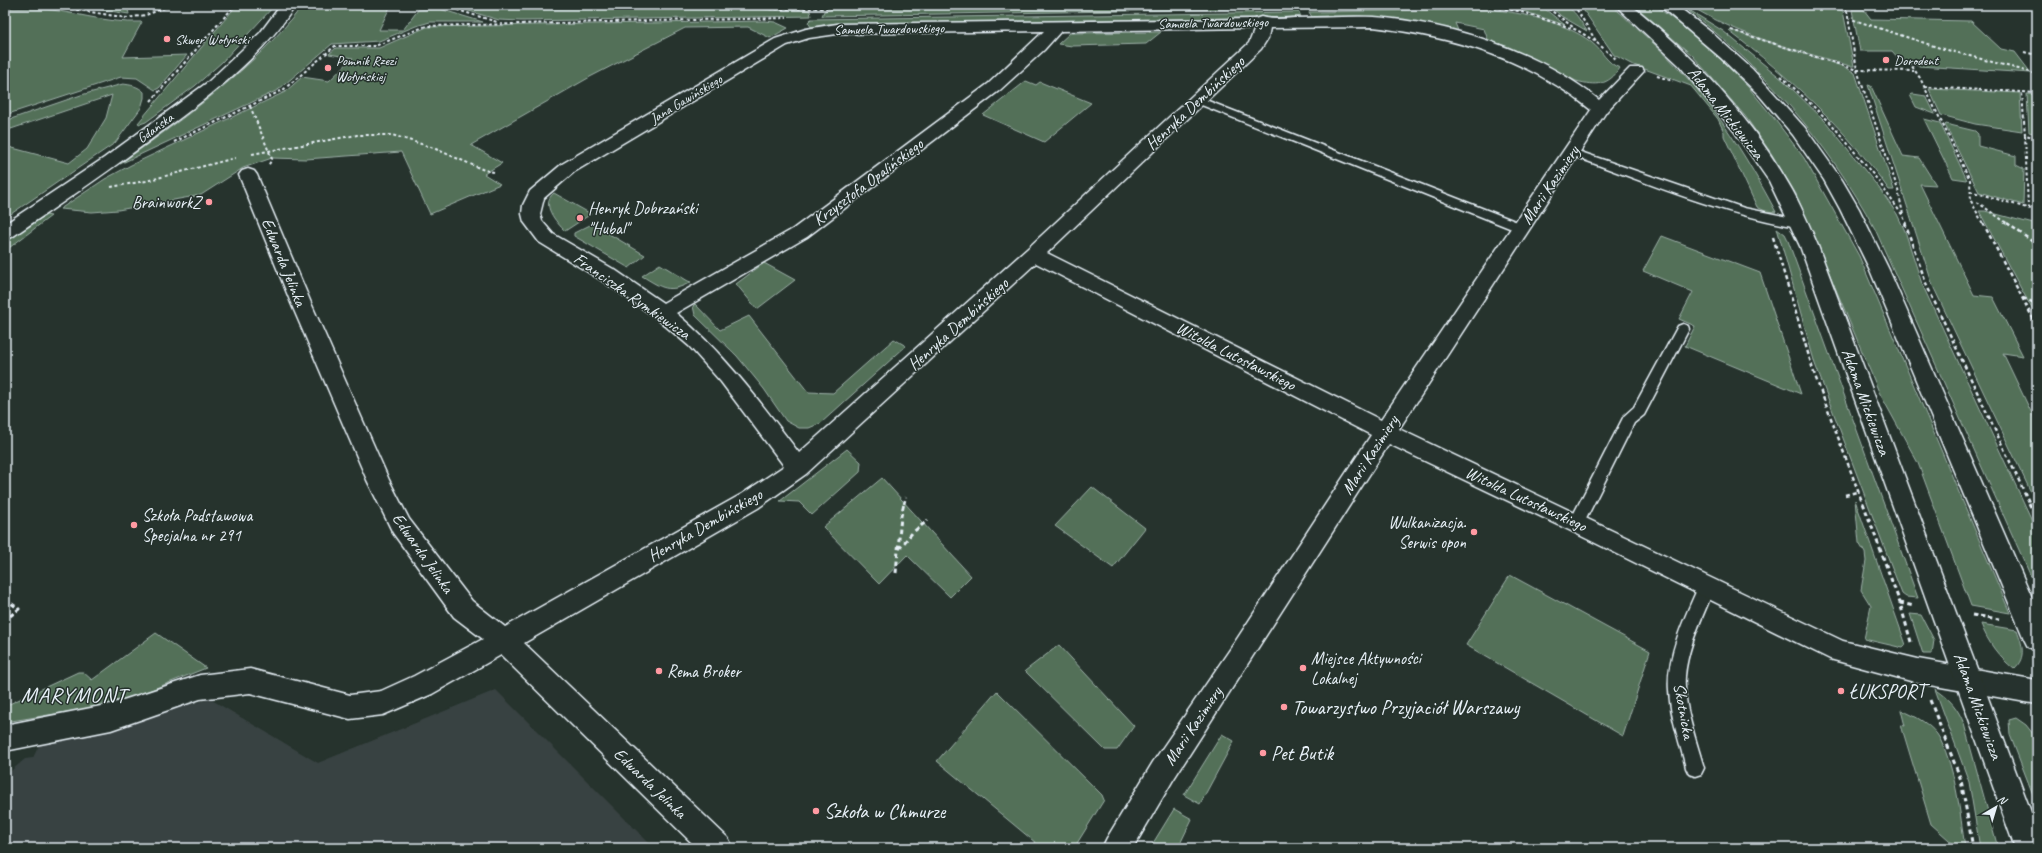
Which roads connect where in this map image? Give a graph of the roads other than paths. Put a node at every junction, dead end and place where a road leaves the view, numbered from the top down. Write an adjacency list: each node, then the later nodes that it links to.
1 (289, 5): 15 (street, Gdańska)
2 (1622, 5): 13 (street, Adama Mickiewicza)
3 (1666, 5): 23 (street, Adama Mickiewicza)
4 (1261, 22): 5 (street, Samuela Twardowskiego); 8 (street, Henryka Dembińskiego); 9 (street, Samuela Twardowskiego)
5 (1056, 27): 6 (street, Samuela Twardowskiego); 17 (street, Krzysztofa Opalińskiego)
6 (806, 34): 12 (street, Jana Gawińskiego)
7 (1636, 71): 9 (street, Marii Kazimiery)
8 (1198, 100): 14 (lane); 16 (street, Henryka Dembińskiego)
9 (1600, 109): 10 (street, Marii Kazimiery)
10 (1572, 152): 13 (lane); 14 (street, Marii Kazimiery)
11 (251, 164): 24 (street, Edwarda Jelinka)
12 (568, 168): 17 (street, Franciszka Rymkiewicza)
13 (1798, 223): 25 (street, Adama Mickiewicza)
14 (1521, 228): 19 (street, Marii Kazimiery)
15 (5, 233)
16 (1034, 254): 19 (street, Witolda Lutosławskiego); 20 (street, Henryka Dembińskiego)
17 (662, 312): 20 (street, Franciszka Rymkiewicza)
18 (1683, 328): 21 (lane)
19 (1385, 432): 21 (street, Witolda Lutosławskiego); 30 (street, Marii Kazimiery)
20 (798, 468): 24 (street, Henryka Dembińskiego)
21 (1577, 523): 22 (street, Witolda Lutosławskiego)
22 (1707, 586): 25 (street, Witolda Lutosławskiego); 28 (lane, Skotnicka)
23 (2037, 639)
24 (504, 641): 27 (street, Henryka Dembińskiego); 29 (street, Edwarda Jelinka)
25 (1970, 681): 26 (street, Witolda Lutosławskiego); 31 (street, Adama Mickiewicza)
26 (2037, 692)
27 (5, 738)
28 (1695, 768)
29 (718, 848)
30 (1117, 848)
31 (2030, 848)

